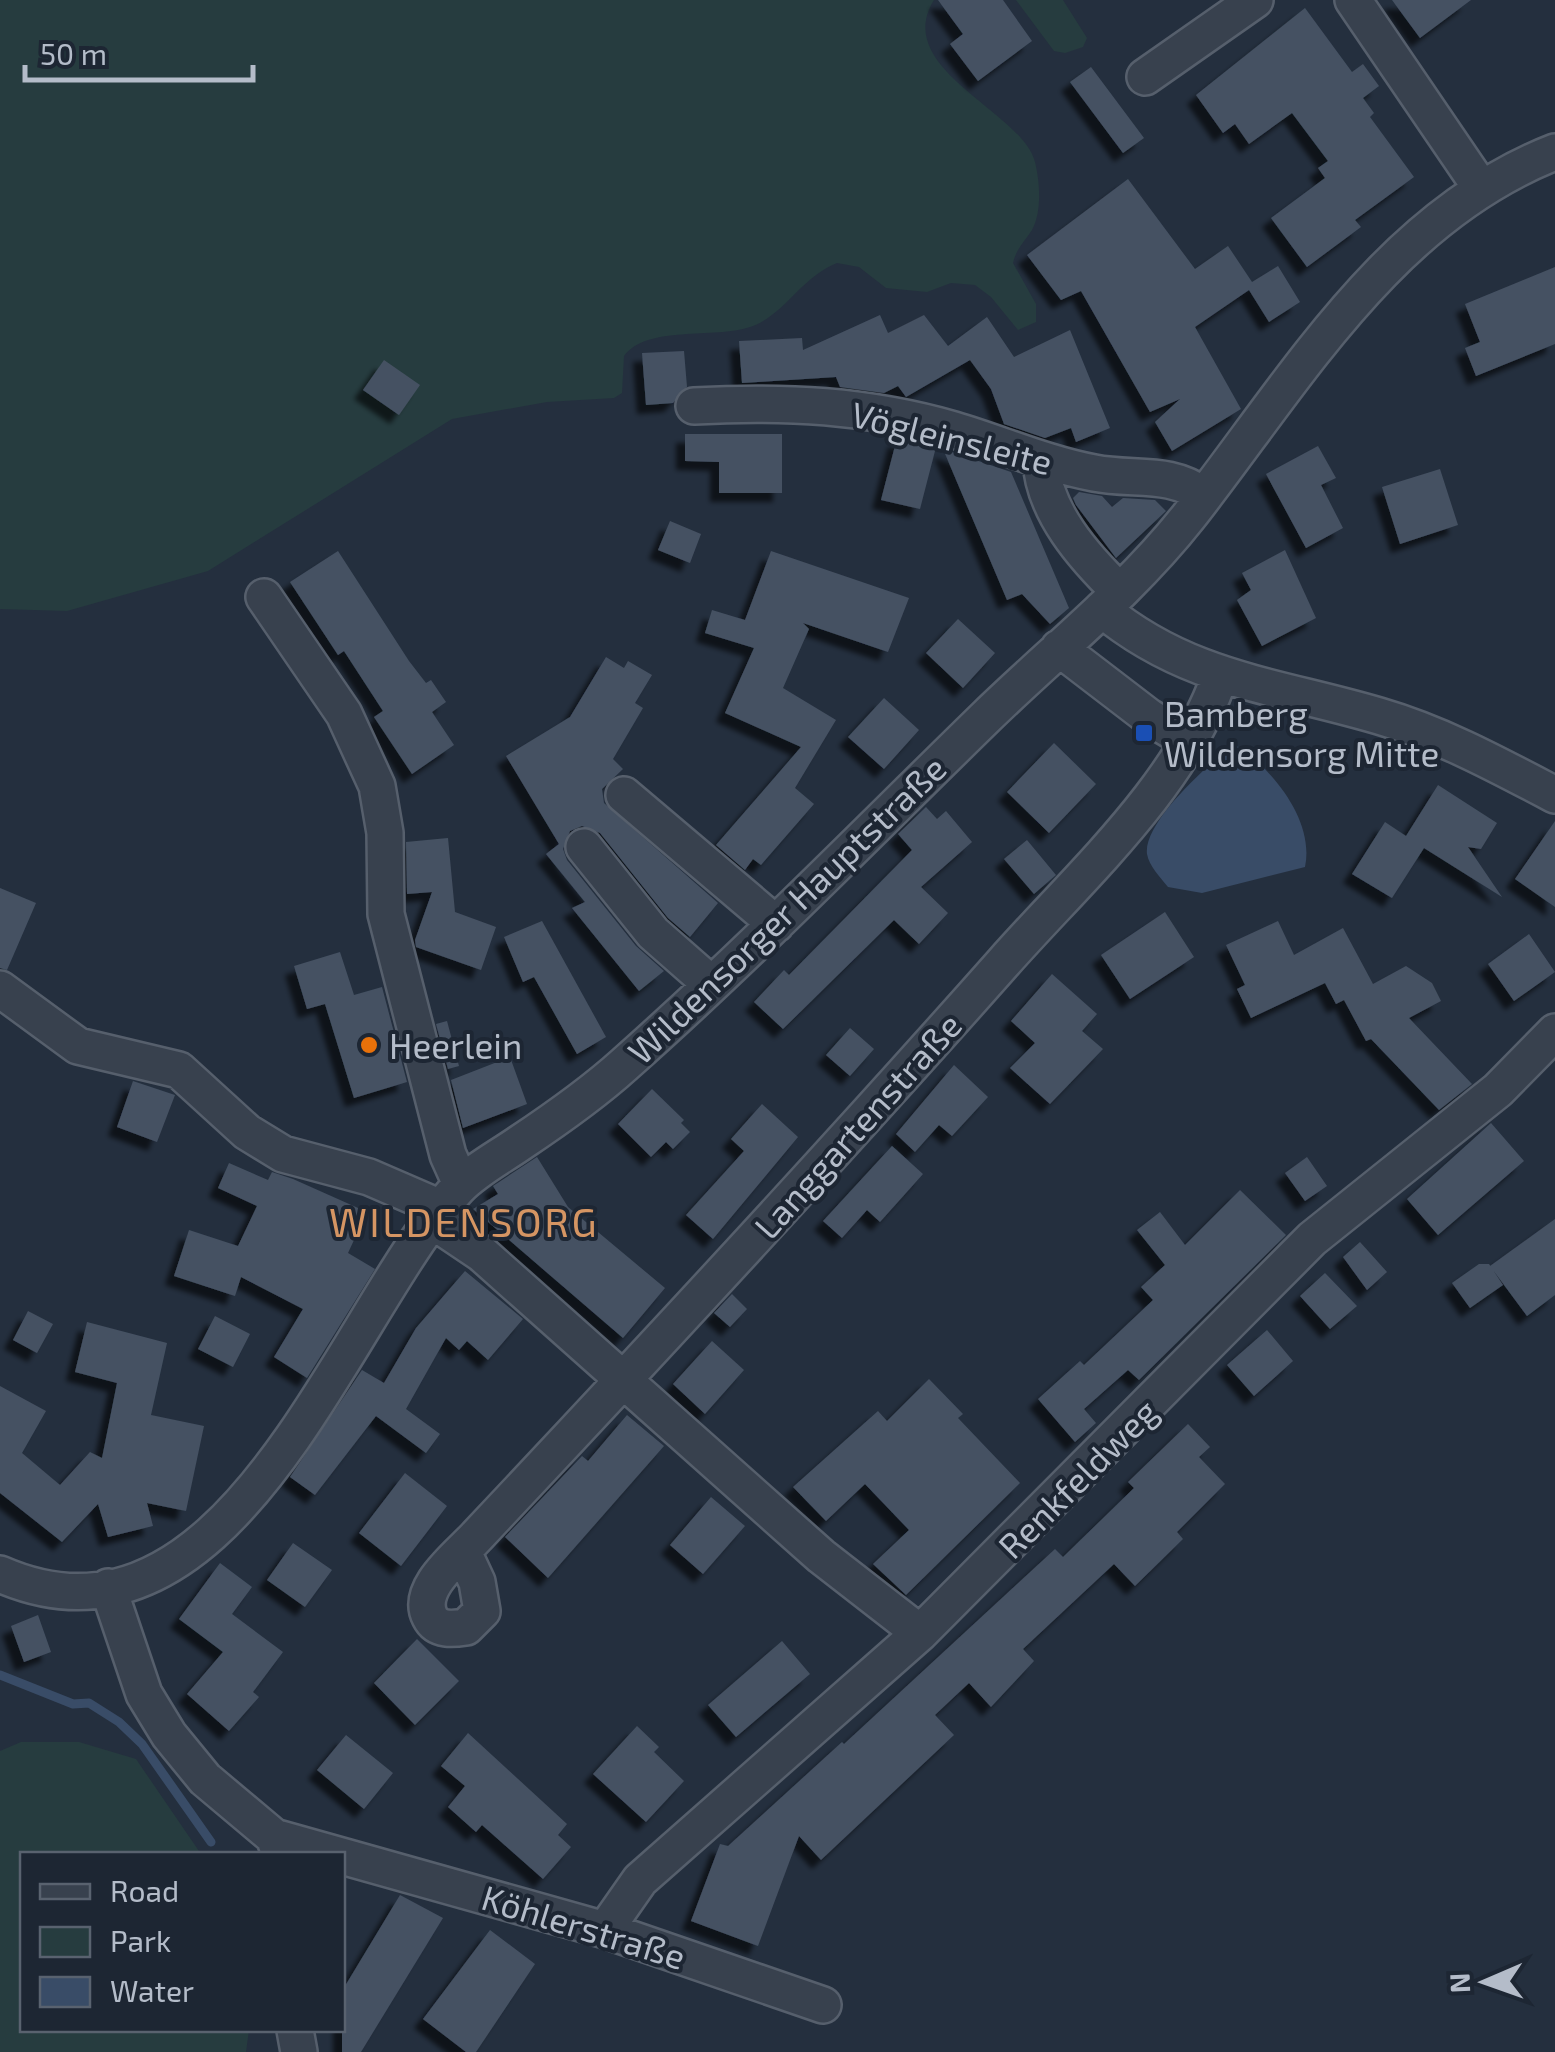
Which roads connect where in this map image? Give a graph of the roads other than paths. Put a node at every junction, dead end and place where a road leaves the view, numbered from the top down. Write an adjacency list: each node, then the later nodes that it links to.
1 (1254, 0): 3 (street)
2 (1353, 0): 5 (street)
3 (1145, 77)
4 (1555, 152): 5 (street, Wildensorger Hauptstraße)
5 (1481, 188): 8 (street, Wildensorger Hauptstraße)
6 (694, 406): 7 (street, Vögleinsleite)
7 (1041, 460): 8 (street, Vögleinsleite); 10 (street)
8 (1204, 496): 10 (street, Wildensorger Hauptstraße)
9 (264, 597): 21 (street)
10 (1111, 600): 11 (street, Wildensorger Hauptstraße); 12 (street)
11 (1058, 648): 13 (street); 17 (street, Wildensorger Hauptstraße)
12 (1220, 676): 13 (street, Langgartenstraße); 15 (street)
13 (1188, 740): 22 (street, Langgartenstraße)
14 (624, 795): 17 (street)
15 (1555, 796)
16 (584, 847): 18 (street)
17 (776, 924): 18 (street, Wildensorger Hauptstraße)
18 (711, 984): 21 (street, Wildensorger Hauptstraße)
19 (0, 988): 21 (street)
20 (1555, 1032): 26 (street, Renkfeldweg)
21 (446, 1205): 22 (street); 25 (street, Wildensorger Hauptstraße)
22 (623, 1380): 23 (street, Langgartenstraße); 26 (street)
23 (463, 1552)
24 (0, 1574): 25 (street, Wildensorger Hauptstraße)
25 (108, 1587): 27 (street)
26 (920, 1633): 29 (street, Renkfeldweg)
27 (277, 1846)
28 (345, 1863): 29 (street, Köhlerstraße)
29 (604, 1930): 30 (street, Köhlerstraße)
30 (823, 2005)

